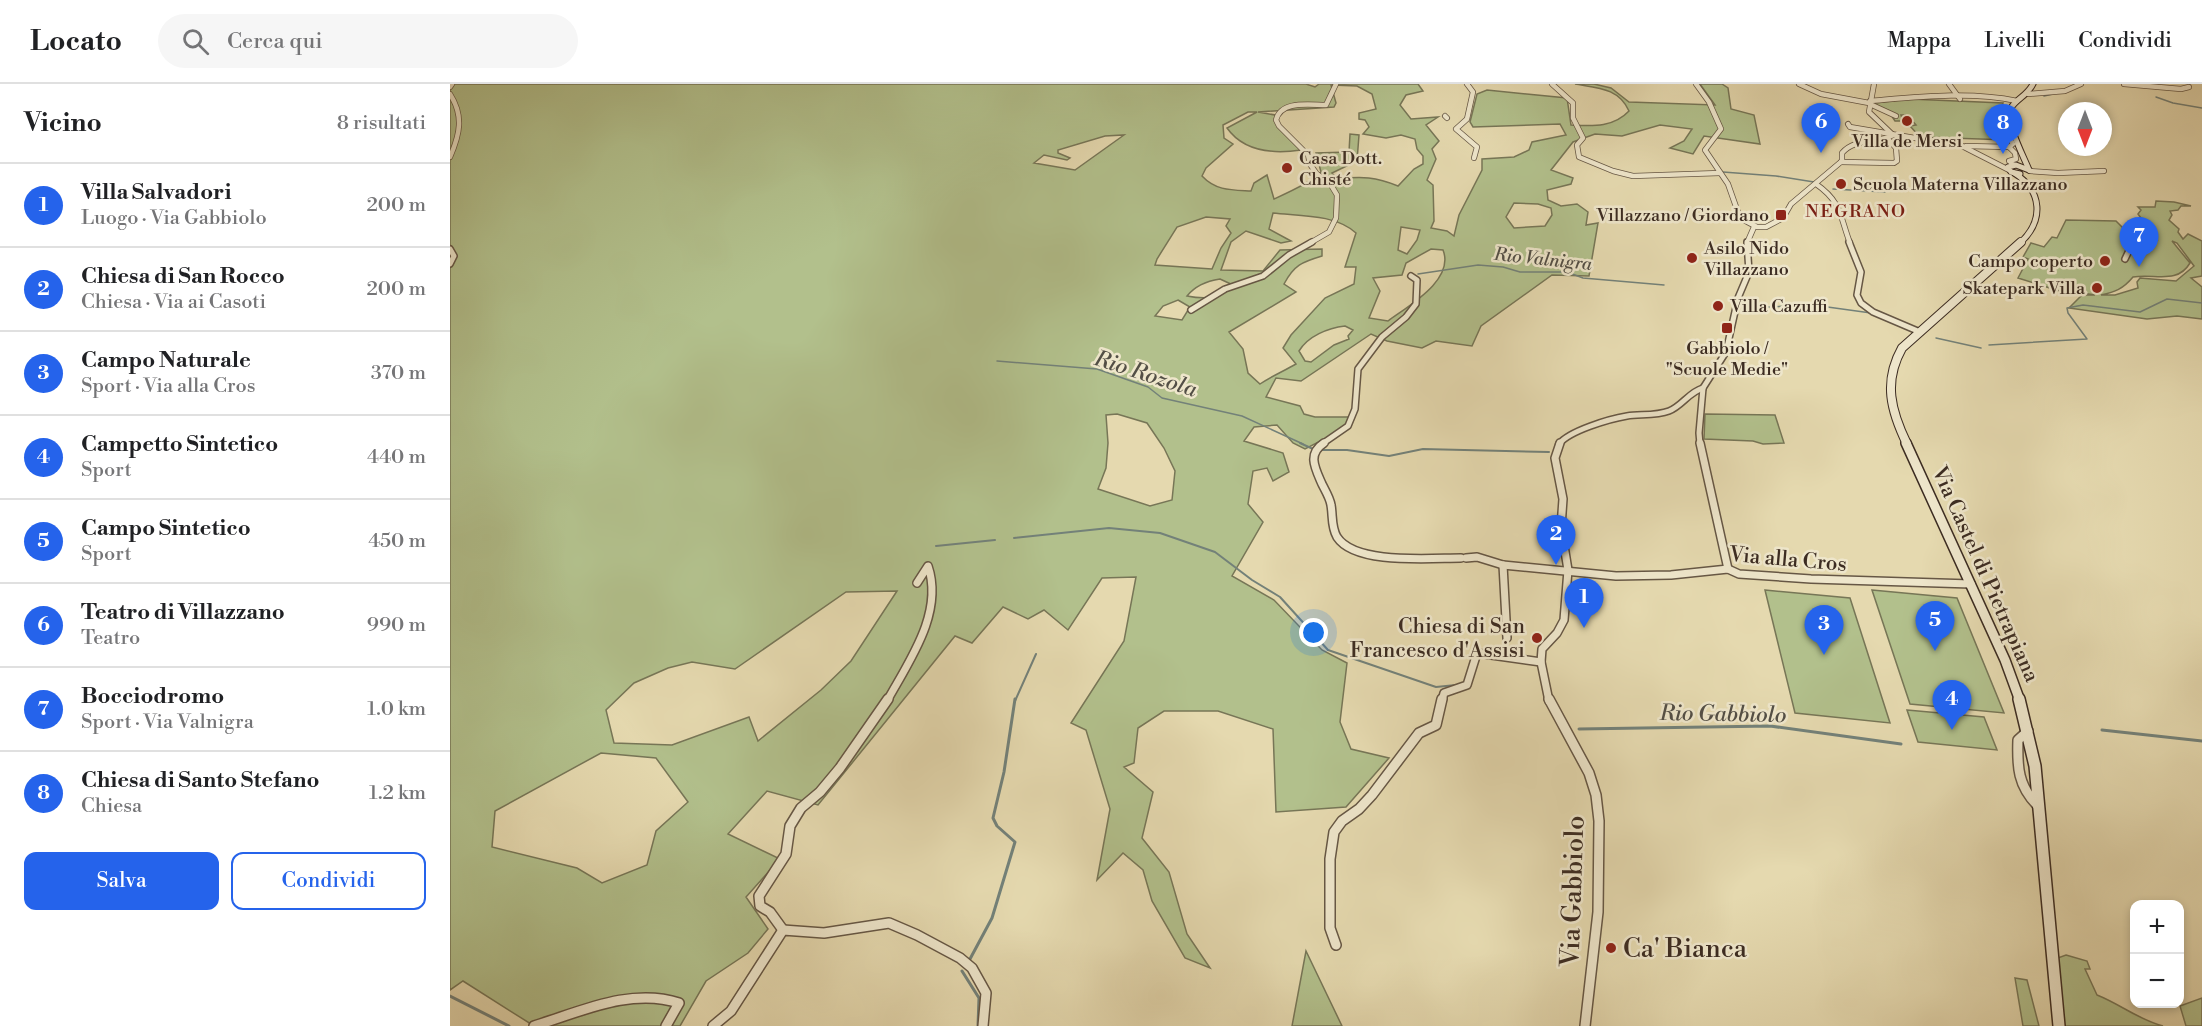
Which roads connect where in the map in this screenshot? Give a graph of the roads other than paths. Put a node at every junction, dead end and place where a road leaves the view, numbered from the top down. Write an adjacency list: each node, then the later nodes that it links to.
1 (1336, 84): 38 (street)
2 (1467, 84): 25 (street)
3 (1696, 84): 29 (street)
4 (1799, 84): 16 (street)
5 (1875, 84): 16 (street)
6 (1949, 84): 14 (street)
7 (2033, 84): 13 (main road)
8 (2081, 84): 13 (street)
9 (2124, 84): 10 (street)
10 (2186, 84)
11 (1552, 85): 29 (street)
12 (450, 94): 24 (street)
13 (2028, 94): 15 (main road)
14 (1960, 99): 15 (street); 16 (street)
15 (2017, 101): 19 (main road)
16 (1870, 103): 17 (street); 20 (street)
17 (1896, 116)
18 (1848, 124): 20 (street)
19 (2011, 130): 23 (street); 27 (main road)
20 (1893, 135): 21 (street); 22 (street)
21 (1888, 139): 26 (street); 26 (street)
22 (1962, 146): 23 (street); 27 (street)
23 (2009, 147): 27 (street)
24 (450, 157)
25 (1474, 158)
26 (1841, 162): 31 (street)
27 (2015, 167): 30 (main road); 30 (main road)
28 (2104, 171): 30 (street)
29 (1720, 173): 32 (street)
30 (2028, 173): 39 (main road, Via Castel di Pietrapiana)
31 (1816, 184): 32 (street); 39 (street)
32 (1753, 226): 40 (street)
33 (2134, 240): 35 (street)
34 (450, 249): 36 (street)
35 (2125, 259)
36 (450, 264)
37 (1412, 276): 41 (street, Via alla Cros)
38 (1191, 310)
39 (1920, 332): 45 (main road, Via Castel di Pietrapiana)
40 (1703, 388): 42 (street); 43 (street)
41 (1503, 565): 43 (street, Via alla Cros); 46 (street)
42 (1728, 568): 43 (street, Via alla Cros); 45 (street, Via alla Cros)
43 (1568, 570): 47 (street)
44 (917, 583): 50 (street)
45 (1971, 584): 48 (main road, Via Castel di Pietrapiana)
46 (1508, 638)
47 (1541, 662): 51 (street); 56 (street, Via Gabbiolo)
48 (2028, 730): 49 (main road, Via Castel di Pietrapiana); 49 (street)
49 (2038, 806): 57 (main road, Via Castel di Pietrapiana)
50 (783, 930): 54 (street); 55 (street)
51 (1336, 945)
52 (534, 1026): 53 (street)
53 (666, 1026)
54 (713, 1026)
55 (983, 1026)
56 (1584, 1026)
57 (2059, 1026)

